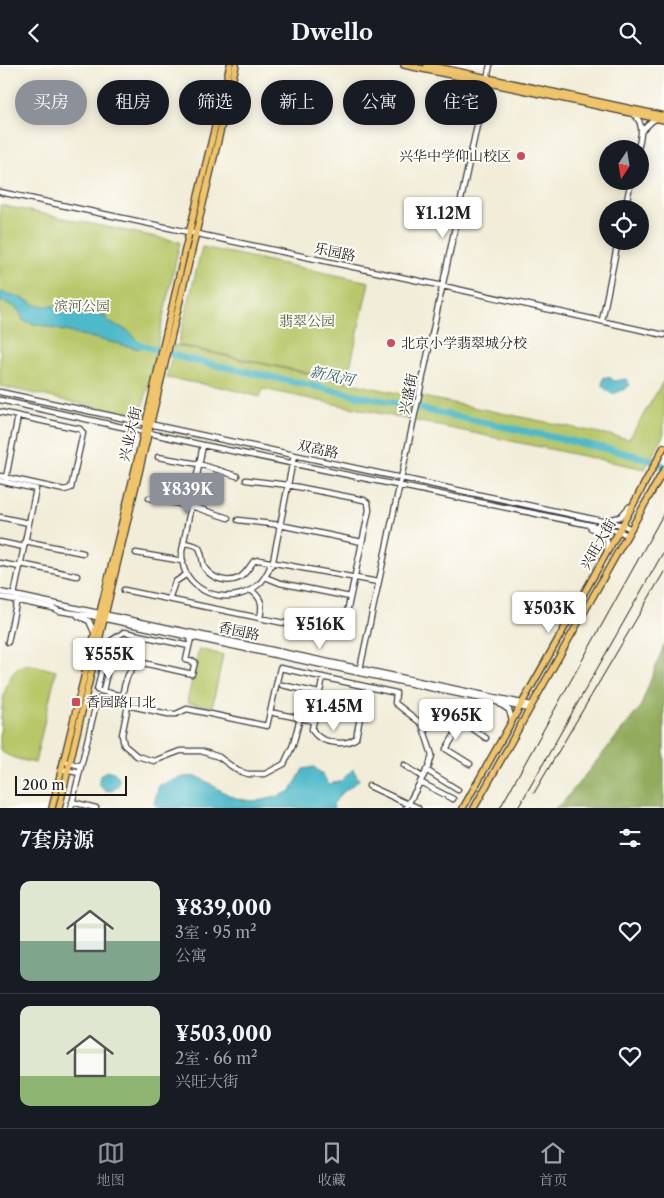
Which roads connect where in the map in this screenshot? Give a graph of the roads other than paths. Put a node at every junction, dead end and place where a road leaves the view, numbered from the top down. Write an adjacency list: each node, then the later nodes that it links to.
1 (230, 65): 16 (main road, 兴业大街)
2 (236, 65): 16 (main road, 兴业大街)
3 (404, 65): 6 (main road)
4 (427, 65): 6 (main road)
5 (490, 65): 6 (street, 兴盛街)
6 (486, 80)
7 (497, 82): 10 (main road)
8 (497, 83): 9 (main road)
9 (632, 114): 11 (main road); 13 (street)
10 (664, 116)
11 (661, 120): 13 (street)
12 (477, 125): 18 (street, 兴盛街)
13 (642, 131): 14 (street)
14 (640, 140)
15 (0, 193): 16 (street, 乐园路)
16 (192, 233): 18 (street, 乐园路); 27 (main road, 兴业大街)
17 (616, 250): 19 (street)
18 (443, 286): 19 (street, 乐园路); 39 (street, 兴盛街)
19 (602, 321): 20 (street, 乐园路)
20 (664, 335)
21 (0, 392): 26 (street, 双高路)
22 (0, 400): 28 (street, 双高路)
23 (118, 410): 26 (street)
24 (0, 412): 25 (street)
25 (18, 416): 38 (street); 38 (street)
26 (117, 418): 27 (street, 双高路)
27 (148, 425): 28 (main road, 兴业大街); 31 (street, 双高路)
28 (146, 432): 29 (street, 双高路); 84 (main road, 兴业大街)
29 (203, 445): 33 (street); 34 (street, 双高路)
30 (663, 449): 42 (main road, 兴旺大街)
31 (294, 455): 34 (street); 39 (street, 双高路)
32 (158, 457): 33 (street)
33 (199, 464): 37 (street); 46 (street)
34 (292, 464): 43 (street); 44 (street, 双高路)
35 (664, 470): 50 (main road, 兴旺大街)
36 (0, 476): 38 (street)
37 (237, 476)
38 (6, 477)
39 (401, 477): 44 (street, 兴盛街); 52 (street, 双高路)
40 (246, 480): 43 (street)
41 (0, 481): 54 (street)
42 (645, 483): 47 (main road, 兴旺大街); 52 (street)
43 (288, 485): 55 (street); 60 (street)
44 (399, 486): 53 (street, 双高路); 75 (street, 兴盛街)
45 (149, 497): 46 (street)
46 (191, 506): 49 (street); 61 (street)
47 (629, 514): 50 (main road); 56 (main road, 兴旺大街)
48 (0, 517): 54 (street)
49 (228, 517)
50 (637, 519): 57 (main road, 兴旺大街)
51 (238, 520): 55 (street)
52 (602, 521): 56 (street, 双高路)
53 (573, 522): 56 (street, 双高路); 65 (street)
54 (29, 523): 58 (street)
55 (280, 525): 60 (street); 68 (street)
56 (621, 528): 57 (street, 双高路); 65 (main road, 兴旺大街)
57 (629, 532): 66 (main road, 兴旺大街)
58 (25, 541): 62 (street); 63 (street)
59 (0, 542): 62 (street)
60 (362, 542): 74 (street)
61 (184, 543): 67 (street); 68 (street)
62 (24, 547): 70 (street)
63 (82, 553)
64 (136, 553): 67 (street)
65 (607, 553): 66 (main road); 99 (main road, 兴旺大街)
66 (617, 554): 100 (main road, 兴旺大街)
67 (183, 561): 71 (street)
68 (273, 561): 73 (street); 74 (street)
69 (0, 563): 70 (street)
70 (20, 565): 72 (street); 80 (street)
71 (187, 574): 77 (street); 82 (street)
72 (77, 576)
73 (265, 577): 77 (street); 81 (street)
74 (354, 577): 75 (street); 81 (street)
75 (378, 582): 91 (street, 兴盛街)
76 (124, 590): 82 (street)
77 (251, 590): 85 (street)
78 (0, 592): 80 (street, 香园路)
79 (0, 597): 80 (street, 香园路)
80 (16, 597): 83 (street, 香园路); 84 (street, 香园路); 88 (street)
81 (350, 597): 85 (street)
82 (169, 599): 85 (street)
83 (72, 614): 84 (street, 香园路); 86 (street)
84 (102, 616): 86 (main road, 兴业大街); 87 (street, 香园路); 91 (street, 香园路); 109 (main road, 兴业大街)
85 (260, 618)
86 (94, 632): 108 (main road, 兴业大街)
87 (191, 638): 90 (street); 97 (street, 香园路)
88 (8, 642)
89 (113, 645): 95 (street)
90 (189, 646): 95 (street); 95 (street)
91 (360, 669): 99 (street, 香园路)
92 (322, 677): 94 (street); 96 (street); 98 (street)
93 (282, 685): 96 (street)
94 (366, 687): 104 (street); 105 (street)
95 (103, 691)
96 (319, 693): 104 (street)
97 (498, 703): 99 (street, 香园路); 103 (street)
98 (128, 705): 102 (street); 112 (street)
99 (520, 705): 100 (street, 香园路); 103 (main road, 兴旺大街)
100 (530, 707): 128 (main road, 兴旺大街)
101 (274, 713): 102 (street)
102 (300, 718): 104 (street)
103 (512, 720): 127 (main road, 兴旺大街)
104 (314, 721)
105 (422, 724): 106 (street); 115 (street)
106 (457, 731): 107 (street); 110 (street)
107 (486, 738)
108 (63, 761): 109 (street); 113 (main road, 兴业大街)
109 (70, 763): 112 (street); 114 (main road, 兴业大街)
110 (470, 764)
111 (404, 765): 117 (street)
112 (81, 766): 116 (street)
113 (61, 769): 114 (street); 123 (main road, 兴业大街)
114 (68, 770): 116 (street); 124 (main road, 兴业大街)
115 (426, 771): 117 (street); 119 (street)
116 (79, 773): 121 (street)
117 (421, 779): 120 (street); 122 (street)
118 (369, 786): 122 (street)
119 (458, 790)
120 (453, 799)
121 (72, 805): 125 (street)
122 (407, 805): 126 (street)
123 (52, 808)
124 (59, 808)
125 (96, 808)
126 (418, 808)
127 (463, 808)
128 (474, 808)

